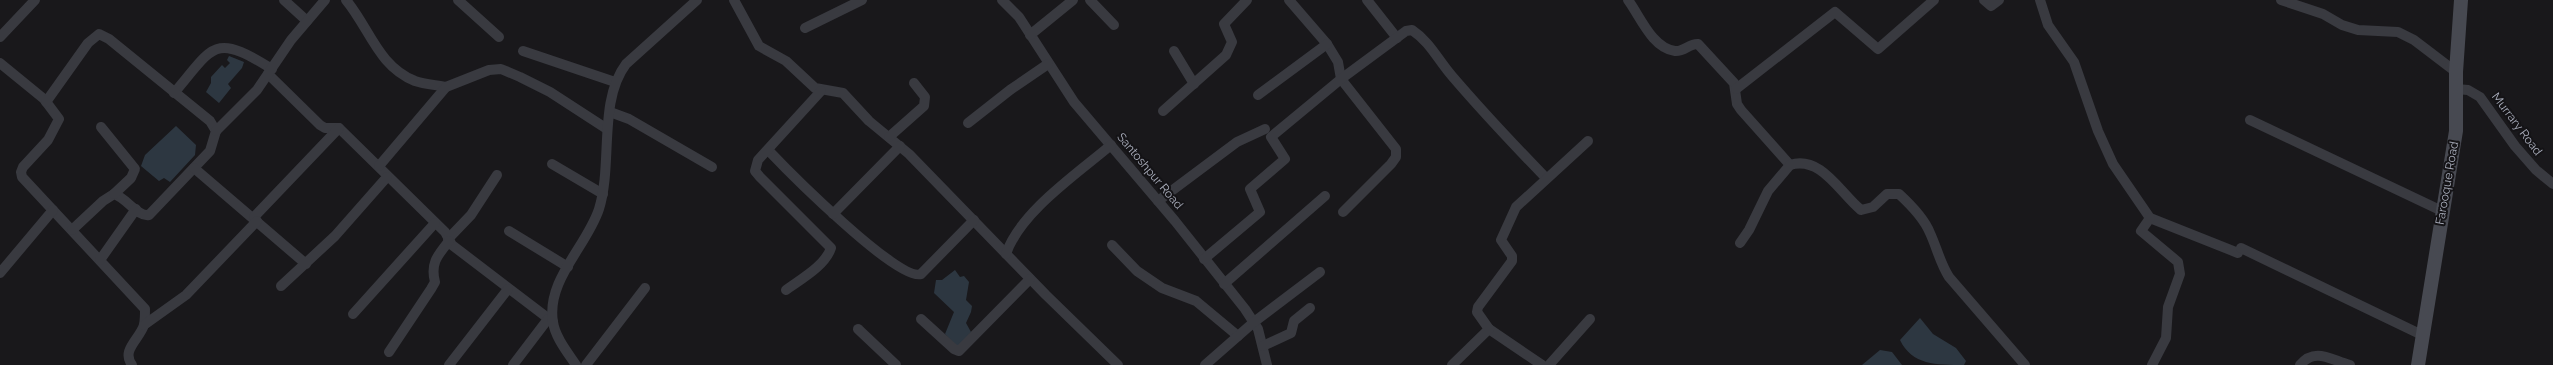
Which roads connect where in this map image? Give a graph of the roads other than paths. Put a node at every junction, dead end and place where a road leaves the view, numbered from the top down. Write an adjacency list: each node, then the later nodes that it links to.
1 (35, 0): 26 (street)
2 (284, 0): 22 (street)
3 (346, 0): 40 (street)
4 (458, 0): 27 (street)
5 (697, 0): 37 (street)
6 (734, 0): 43 (street)
7 (862, 0): 24 (street)
8 (1002, 0): 25 (street, Santoshpur Road)
9 (1073, 0): 25 (street)
10 (1090, 0): 23 (street)
11 (1247, 0): 39 (street)
12 (1289, 0): 29 (street)
13 (1367, 0): 28 (street)
14 (1628, 0): 41 (street)
15 (1934, 0): 41 (street)
16 (1984, 0): 17 (street)
17 (1999, 0)
18 (2040, 0): 79 (street)
19 (2281, 0): 35 (street)
20 (2461, 0): 35 (main road, Farooque Road)
21 (321, 2): 22 (street)
22 (307, 21): 34 (street)
23 (1114, 25)
24 (805, 28)
25 (1030, 35): 33 (street, Santoshpur Road)
26 (0, 37)
27 (499, 37)
28 (1397, 38): 36 (street); 68 (street)
29 (1327, 44): 36 (street); 45 (street)
30 (523, 51): 37 (street)
31 (1174, 51): 39 (street)
32 (0, 63): 46 (street)
33 (1048, 64): 50 (street); 58 (street, Santoshpur Road)
34 (270, 71): 44 (street); 52 (street); 55 (street)
35 (2456, 72): 42 (main road, Farooque Road)
36 (1341, 79): 77 (street); 89 (street)
37 (615, 82): 48 (street)
38 (914, 84): 56 (street)
39 (1194, 84): 47 (street)
40 (446, 87): 53 (street); 63 (street)
41 (1736, 89): 62 (street)
42 (2456, 89): 69 (street, Murrary Road); 76 (main road, Farooque Road)
43 (821, 91): 56 (street); 60 (street)
44 (174, 93): 46 (street); 55 (street)
45 (1258, 95)
46 (46, 102): 75 (street)
47 (1164, 111)
48 (610, 112): 53 (street); 64 (street)
49 (2250, 120): 76 (street)
50 (968, 123)
51 (101, 127): 70 (street)
52 (339, 128): 63 (street); 80 (street)
53 (607, 129): 71 (street)
54 (1265, 129): 73 (street)
55 (216, 131): 65 (street)
56 (889, 137): 59 (street)
57 (1588, 141): 68 (street)
58 (1111, 145): 73 (street, Santoshpur Road); 88 (street)
59 (900, 146): 78 (street); 81 (street)
60 (768, 150): 78 (street); 100 (street)
61 (552, 164): 71 (street)
62 (1790, 165): 86 (street); 126 (street)
63 (379, 166): 67 (street)
64 (712, 167)
65 (194, 168): 74 (street); 80 (street)
66 (497, 175): 85 (street)
67 (387, 177): 82 (street); 91 (street)
68 (1546, 178): 109 (street)
69 (2553, 184)
70 (114, 194): 74 (street); 83 (street)
71 (603, 194): 92 (street)
72 (1326, 196): 96 (street)
73 (1158, 201): 89 (street, Santoshpur Road)
74 (136, 209): 90 (street)
75 (53, 210): 83 (street); 94 (street)
76 (2442, 211): 110 (main road, Farooque Road)
77 (1343, 212)
78 (833, 214): 81 (street)
79 (2150, 218): 110 (street); 127 (street)
80 (255, 219): 91 (street); 107 (street)
81 (974, 220): 88 (street)
82 (435, 223): 85 (street); 102 (street)
83 (72, 230): 90 (street)
84 (509, 231): 92 (street)
85 (449, 240): 99 (street); 113 (street)
86 (1740, 243)
87 (1112, 245): 111 (street)
88 (1006, 254): 95 (street)
89 (1204, 259): 96 (street, Santoshpur Road)
90 (100, 260): 107 (street)
91 (306, 264): 97 (street)
92 (568, 267): 105 (street)
93 (1320, 272): 106 (street)
94 (0, 273)
95 (1030, 279): 103 (street); 120 (street)
96 (1224, 284): 106 (street, Santoshpur Road)
97 (281, 286)
98 (645, 288): 118 (street)
99 (508, 289): 105 (street); 115 (street)
100 (786, 290)
101 (1310, 308): 112 (street)
102 (353, 314)
103 (921, 319)
104 (1590, 319): 125 (street)
105 (551, 321): 116 (street); 117 (street)
106 (1254, 322): 111 (street); 112 (street, Santoshpur Road)
107 (144, 325): 114 (street)
108 (858, 329): 119 (street)
109 (1489, 329): 123 (street); 124 (street)
110 (2422, 335): 130 (main road, Farooque Road)
111 (1238, 336): 121 (street)
112 (1263, 346): 122 (street, Santoshpur Road)
113 (389, 352)
114 (132, 365)
115 (450, 365)
116 (513, 365)
117 (576, 365)
118 (586, 365)
119 (896, 365)
120 (1118, 365)
121 (1205, 365)
122 (1267, 365)
123 (1452, 365)
124 (1542, 365)
125 (1549, 365)
126 (2025, 365)
127 (2152, 365)
128 (2300, 365): 129 (street)
129 (2350, 365)
130 (2418, 365)

